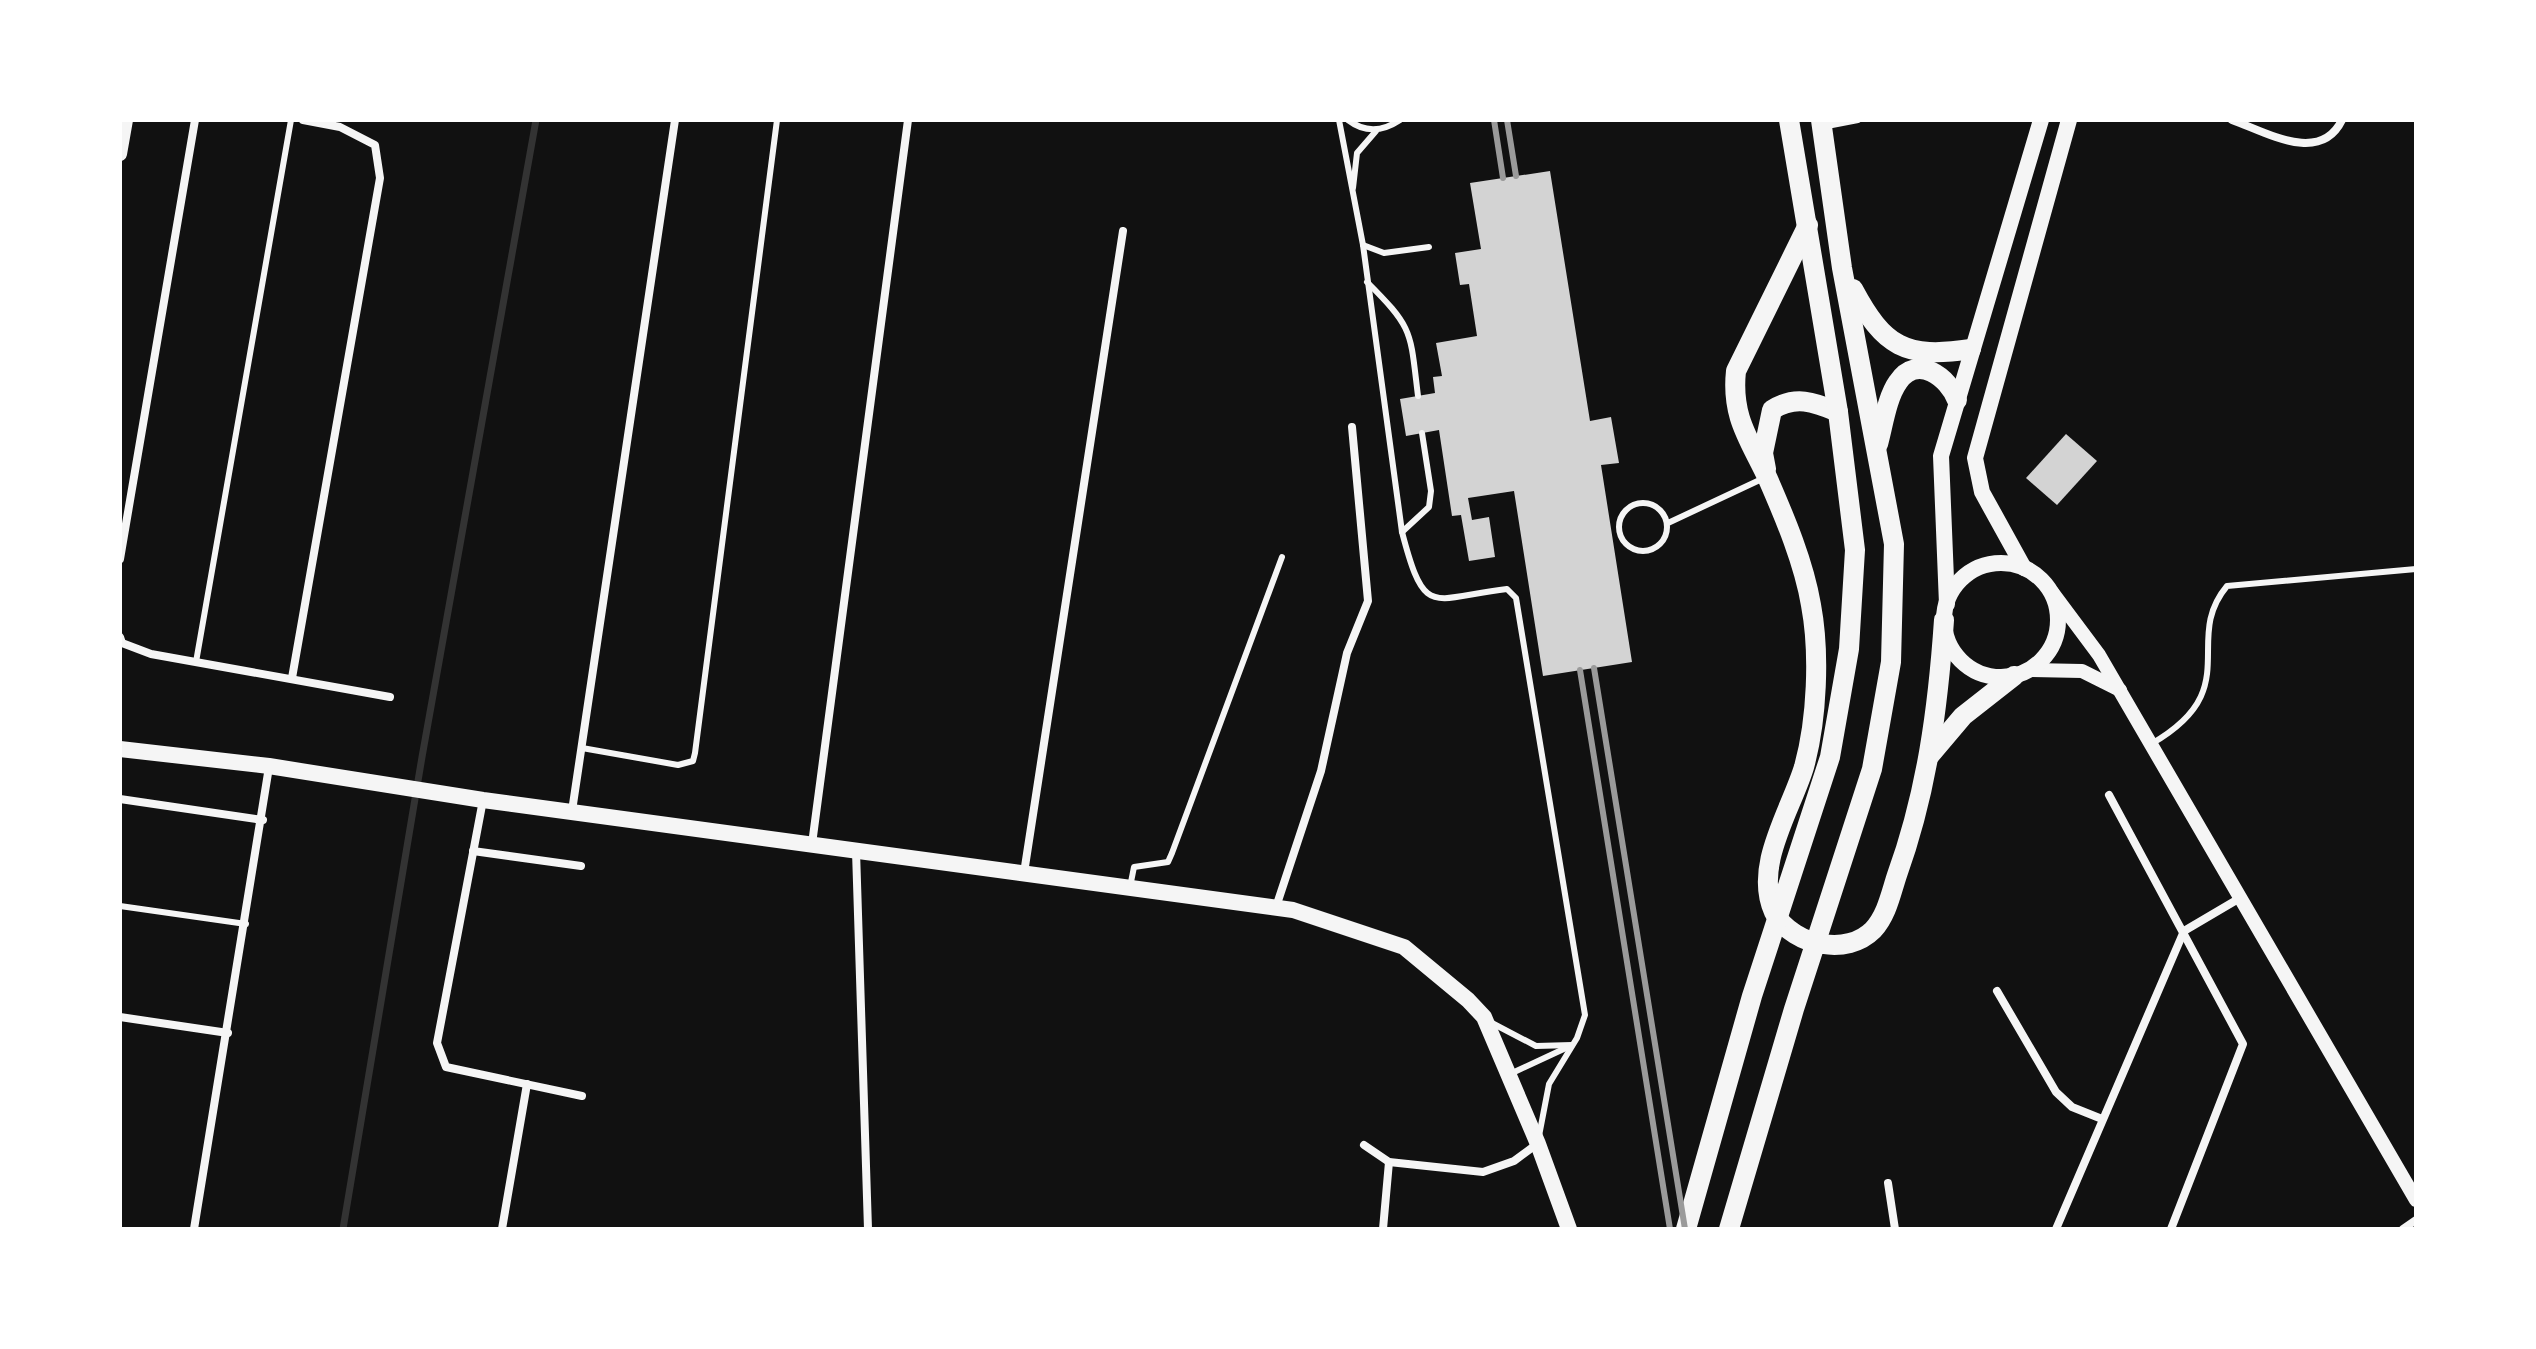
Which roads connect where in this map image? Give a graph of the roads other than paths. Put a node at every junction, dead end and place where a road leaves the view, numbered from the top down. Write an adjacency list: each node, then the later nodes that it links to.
1 (126, 120): 19 (street)
2 (195, 120): 38 (street)
3 (291, 120): 44 (lane)
4 (303, 120): 46 (street)
5 (675, 120): 50 (street)
6 (777, 120): 50 (lane)
7 (908, 120): 59 (street)
8 (1339, 120): 20 (lane)
9 (1348, 120): 18 (lane)
10 (1400, 120): 18 (lane)
11 (1789, 120): 21 (highway)
12 (1858, 120): 17 (lane)
13 (2041, 120): 27 (main road)
14 (2069, 120): 39 (main road)
15 (2232, 120): 16 (street)
16 (2342, 120)
17 (1822, 124): 25 (highway)
18 (1376, 131): 20 (lane)
19 (120, 154)
20 (1352, 196): 23 (lane)
21 (1808, 225): 30 (highway); 34 (highway)
22 (1123, 231): 63 (street)
23 (1363, 245): 24 (lane); 26 (lane)
24 (1429, 247)
25 (1842, 268): 27 (highway); 33 (highway)
26 (1367, 282): 28 (lane); 36 (lane)
27 (1971, 349): 29 (main road)
28 (1418, 396)
29 (1957, 400): 33 (highway); 42 (main road)
30 (1838, 412): 34 (highway); 90 (highway)
31 (1352, 427): 67 (street)
32 (1422, 433): 36 (lane)
33 (1877, 448): 91 (highway)
34 (1767, 477): 35 (lane); 52 (highway)
35 (1668, 523): 35 (lane)
36 (1402, 532): 74 (lane)
37 (1282, 557): 64 (lane)
38 (120, 559)
39 (2024, 568): 41 (main road); 42 (main road)
40 (2416, 569): 49 (lane)
41 (2052, 592): 45 (main road); 47 (street)
42 (1946, 612): 45 (main road); 52 (highway)
43 (120, 637): 44 (street)
44 (196, 662): 46 (street)
45 (2022, 673): 47 (street); 52 (highway)
46 (292, 678): 48 (street)
47 (2120, 690): 49 (street)
48 (390, 697)
49 (2151, 744): 65 (street)
50 (582, 748): 57 (street)
51 (120, 749): 53 (main road)
52 (1930, 755)
53 (269, 766): 56 (main road); 58 (street)
54 (2109, 795): 69 (street)
55 (120, 799): 58 (street)
56 (483, 800): 57 (main road); 61 (street)
57 (572, 811): 59 (main road)
58 (263, 820): 68 (street)
59 (812, 844): 60 (main road)
60 (856, 850): 63 (main road); 87 (street)
61 (473, 851): 62 (street); 76 (street)
62 (581, 866)
63 (1024, 873): 64 (main road)
64 (1130, 887): 67 (main road)
65 (2240, 898): 69 (street); 83 (street)
66 (120, 906): 68 (lane)
67 (1276, 908): 72 (main road)
68 (246, 924): 73 (street)
69 (2184, 931): 78 (street); 94 (street)
70 (1997, 991): 78 (street)
71 (120, 1017): 73 (street)
72 (1484, 1017): 74 (lane); 75 (main road)
73 (228, 1033): 85 (street)
74 (1572, 1045): 75 (lane); 79 (lane)
75 (1510, 1074): 79 (main road)
76 (527, 1084): 77 (street); 86 (street)
77 (582, 1096)
78 (2102, 1119): 93 (street)
79 (1538, 1144): 81 (street); 89 (main road)
80 (1364, 1145): 81 (street)
81 (1389, 1162): 88 (street)
82 (1888, 1183): 92 (street)
83 (2416, 1200)
84 (2416, 1220): 95 (street)
85 (194, 1229)
86 (502, 1229)
87 (868, 1229)
88 (1383, 1229)
89 (1569, 1229)
90 (1686, 1229)
91 (1729, 1229)
92 (1895, 1229)
93 (2056, 1229)
94 (2171, 1229)
95 (2403, 1229)

